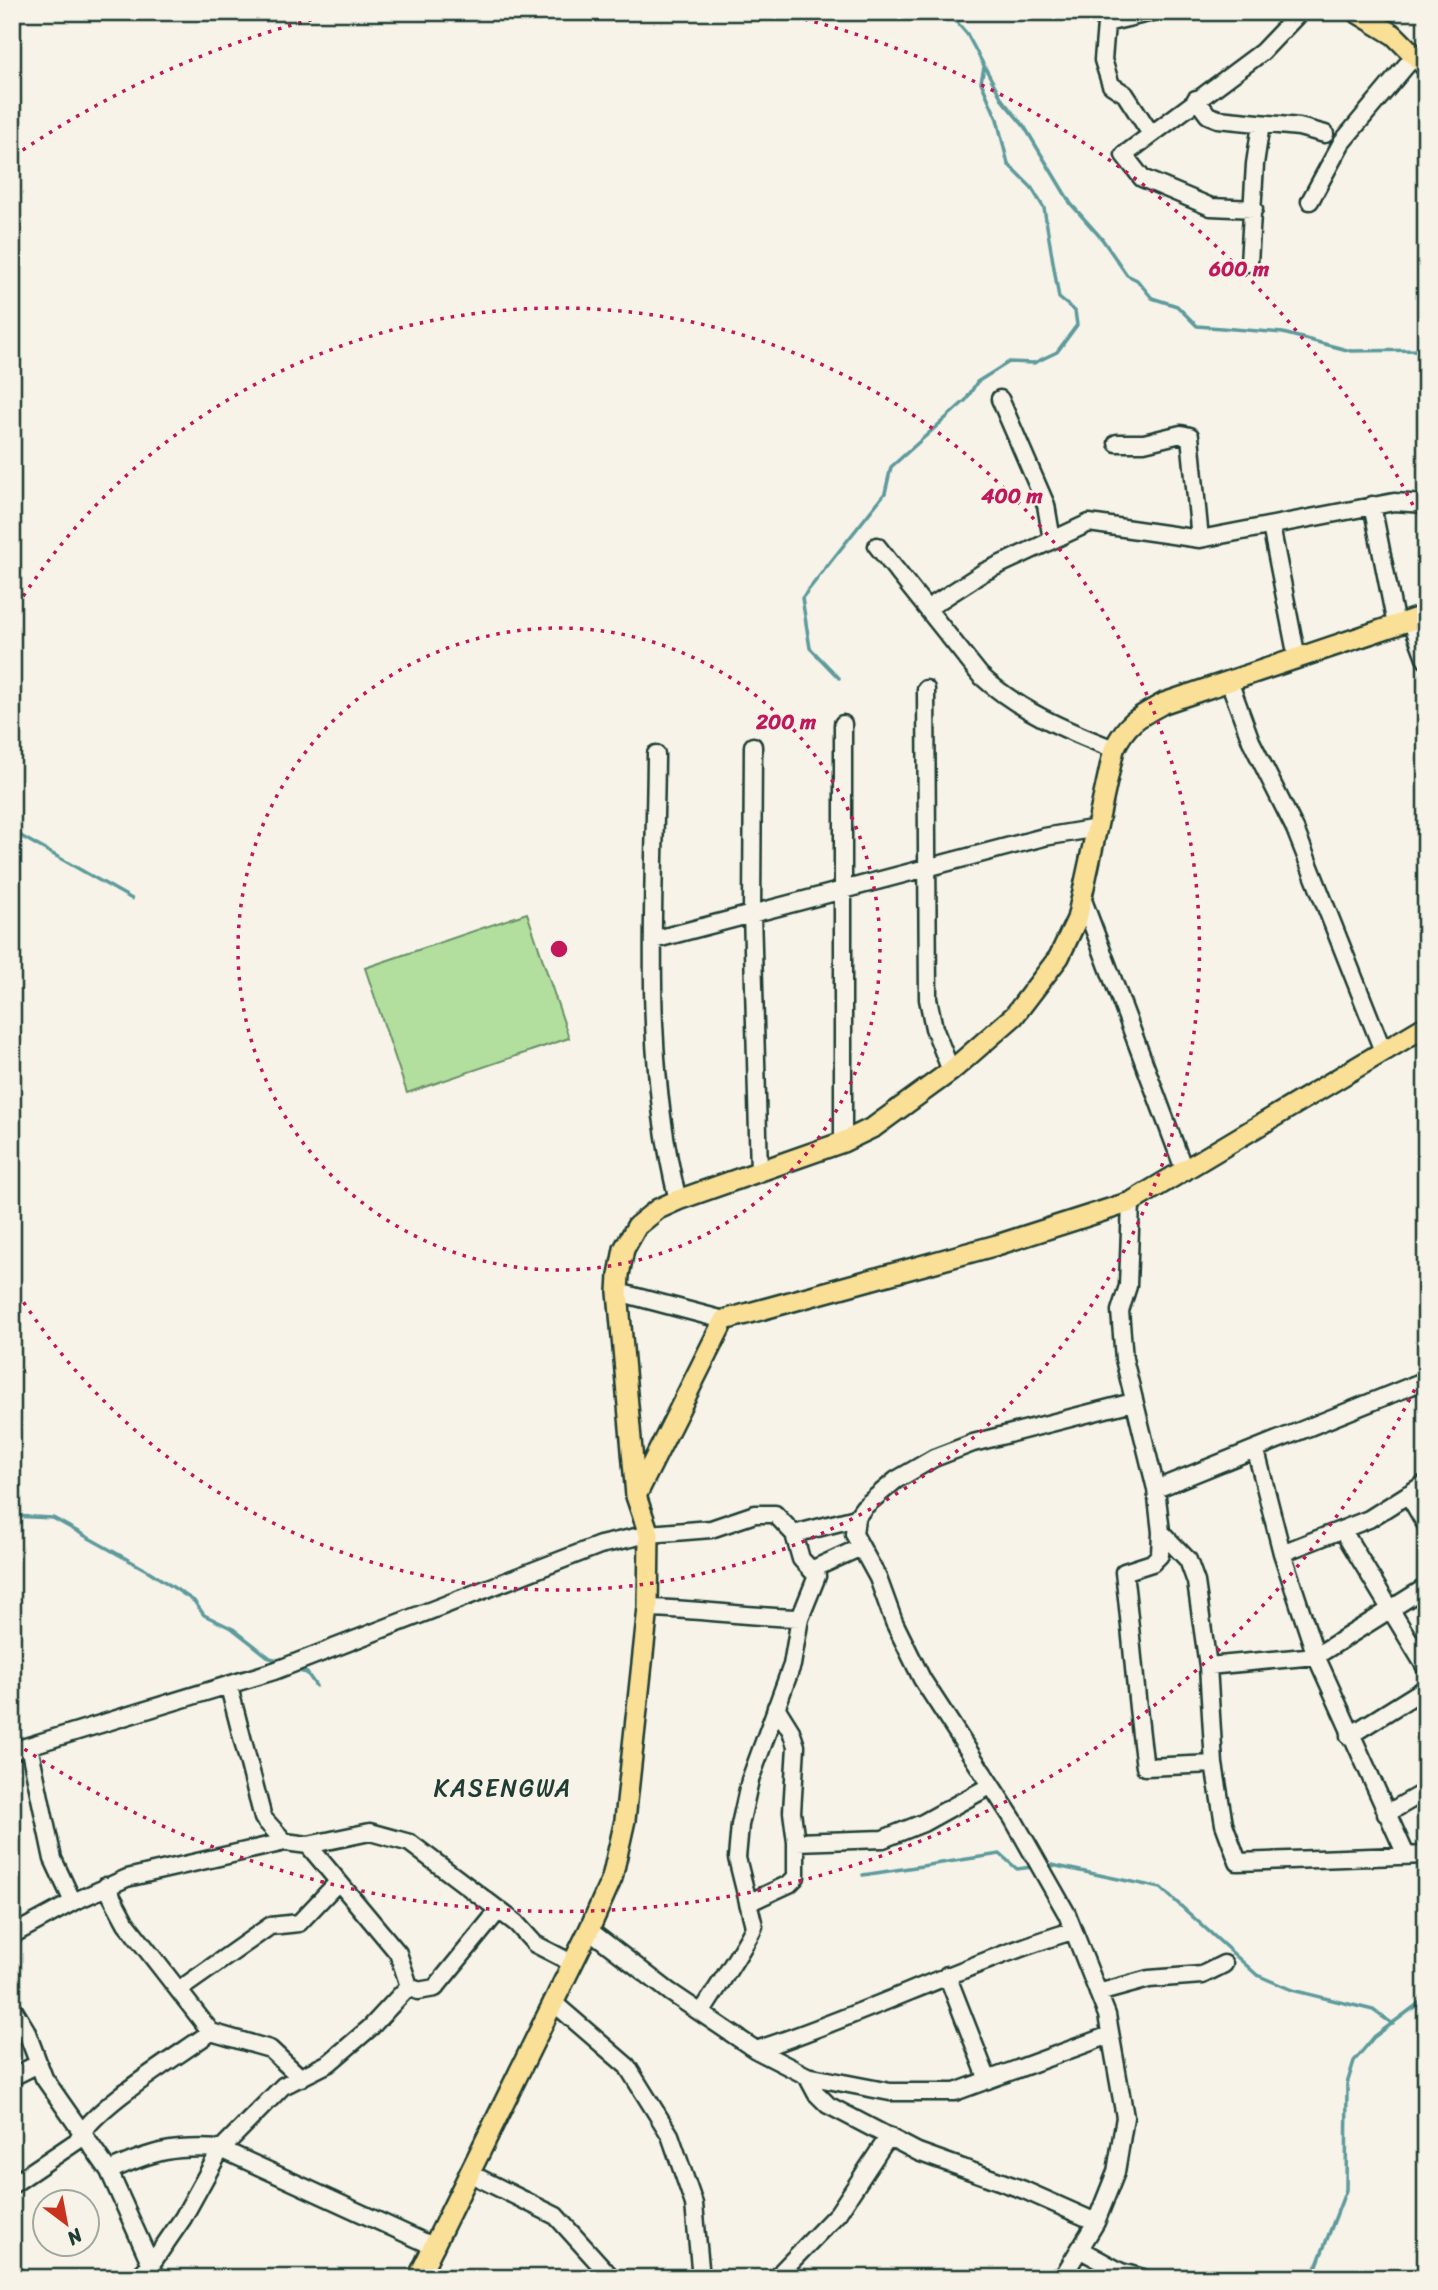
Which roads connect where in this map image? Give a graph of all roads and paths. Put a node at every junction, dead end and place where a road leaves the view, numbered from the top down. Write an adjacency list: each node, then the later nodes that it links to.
1 (1153, 12): 4 (street)
2 (1300, 12): 6 (street)
3 (1356, 12): 5 (main road)
4 (1107, 18): 8 (street)
5 (1420, 61): 10 (street)
6 (1196, 99): 7 (street); 8 (street)
7 (1261, 124): 9 (street); 11 (street)
8 (1151, 134): 11 (street)
9 (1325, 134)
10 (1310, 201)
11 (1254, 209): 12 (street)
12 (1248, 263)
13 (1000, 399): 19 (street)
14 (1117, 443): 18 (street)
15 (1426, 503): 16 (street)
16 (1373, 505): 17 (street); 22 (street)
17 (1272, 526): 18 (street); 23 (street)
18 (1200, 539): 19 (street)
19 (1052, 540): 21 (street)
20 (877, 546): 21 (street)
21 (928, 608): 29 (street)
22 (1411, 620): 23 (main road); 24 (street)
23 (1297, 658): 25 (main road)
24 (1426, 660)
25 (1229, 681): 29 (main road); 38 (street)
26 (926, 689): 32 (street)
27 (843, 724): 33 (street)
28 (753, 746): 35 (street)
29 (1114, 749): 31 (main road)
30 (656, 754): 36 (street)
31 (1098, 828): 32 (street); 34 (main road)
32 (927, 869): 33 (street); 39 (street)
33 (842, 890): 35 (street); 40 (street)
34 (1083, 900): 39 (main road); 42 (street)
35 (752, 912): 36 (street); 41 (street)
36 (653, 940): 43 (street)
37 (1426, 1026): 38 (main road)
38 (1383, 1051): 42 (main road)
39 (951, 1071): 40 (main road)
40 (843, 1142): 41 (main road)
41 (759, 1171): 43 (main road)
42 (1185, 1172): 44 (main road)
43 (678, 1200): 45 (main road)
44 (1131, 1202): 46 (main road); 48 (street)
45 (618, 1292): 46 (street); 53 (main road)
46 (724, 1320): 53 (main road)
47 (1426, 1380): 49 (street)
48 (1133, 1402): 51 (street); 54 (street)
49 (1256, 1451): 51 (street); 61 (street)
50 (1426, 1483): 52 (street)
51 (1156, 1489): 57 (street)
52 (1408, 1494): 55 (street); 56 (street)
53 (636, 1496): 58 (main road)
54 (856, 1518): 59 (street); 60 (street)
55 (1426, 1525)
56 (1343, 1531): 61 (street); 65 (street)
57 (1161, 1532): 68 (street); 76 (street)
58 (649, 1534): 59 (street); 64 (main road); 70 (street)
59 (794, 1534): 62 (street)
60 (859, 1548): 62 (street); 77 (street)
61 (1282, 1553): 67 (street)
62 (813, 1569): 66 (street)
63 (1426, 1587): 65 (street)
64 (648, 1608): 66 (street); 90 (main road)
65 (1391, 1609): 67 (street); 69 (street)
66 (800, 1618): 72 (street)
67 (1316, 1656): 68 (street); 73 (street)
68 (1208, 1666): 76 (street)
69 (1426, 1668)
70 (229, 1686): 74 (street); 80 (street)
71 (1426, 1688): 73 (street)
72 (776, 1707): 81 (street); 88 (street)
73 (1349, 1736): 79 (street)
74 (29, 1746): 75 (street); 87 (street)
75 (12, 1751)
76 (1214, 1764): 83 (street)
77 (990, 1786): 81 (street); 91 (street)
78 (1426, 1791): 79 (street)
79 (1386, 1814): 83 (street)
80 (285, 1842): 82 (street); 86 (street)
81 (796, 1842): 88 (street)
82 (309, 1845): 85 (street); 89 (street)
83 (1406, 1855): 84 (street)
84 (1426, 1855)
85 (338, 1882): 96 (street); 97 (street)
86 (106, 1886): 87 (street); 97 (street)
87 (73, 1902): 92 (street)
88 (748, 1903): 101 (street)
89 (498, 1911): 93 (street); 96 (street)
90 (589, 1930): 93 (main road); 101 (street)
91 (1072, 1931): 95 (street); 98 (street)
92 (12, 1935)
93 (572, 1963): 99 (main road)
94 (1224, 1964): 98 (street)
95 (947, 1975): 104 (street); 109 (street)
96 (409, 1986): 108 (street)
97 (179, 1990): 102 (street)
98 (1098, 1993): 103 (street)
99 (554, 2003): 114 (main road); 123 (street)
100 (12, 2007): 105 (street)
101 (702, 2012): 104 (street)
102 (211, 2032): 108 (street); 110 (street)
103 (1110, 2035): 109 (street); 116 (street)
104 (756, 2050): 106 (street)
105 (38, 2064): 107 (street); 110 (street)
106 (807, 2076): 109 (street); 111 (street)
107 (12, 2077)
108 (301, 2078): 112 (street)
109 (988, 2080)
110 (82, 2130): 113 (street); 115 (street)
111 (889, 2136): 116 (street); 124 (street)
112 (221, 2148): 113 (street); 117 (street); 119 (street)
113 (109, 2171): 119 (street)
114 (471, 2174): 117 (main road); 122 (street)
115 (12, 2185)
116 (1096, 2222): 118 (street)
117 (435, 2247): 121 (main road)
118 (1080, 2250): 125 (street); 126 (street)
119 (155, 2271): 120 (street)
120 (123, 2278)
121 (418, 2278)
122 (612, 2278)
123 (701, 2278)
124 (789, 2278)
125 (1062, 2278)
126 (1143, 2278)

